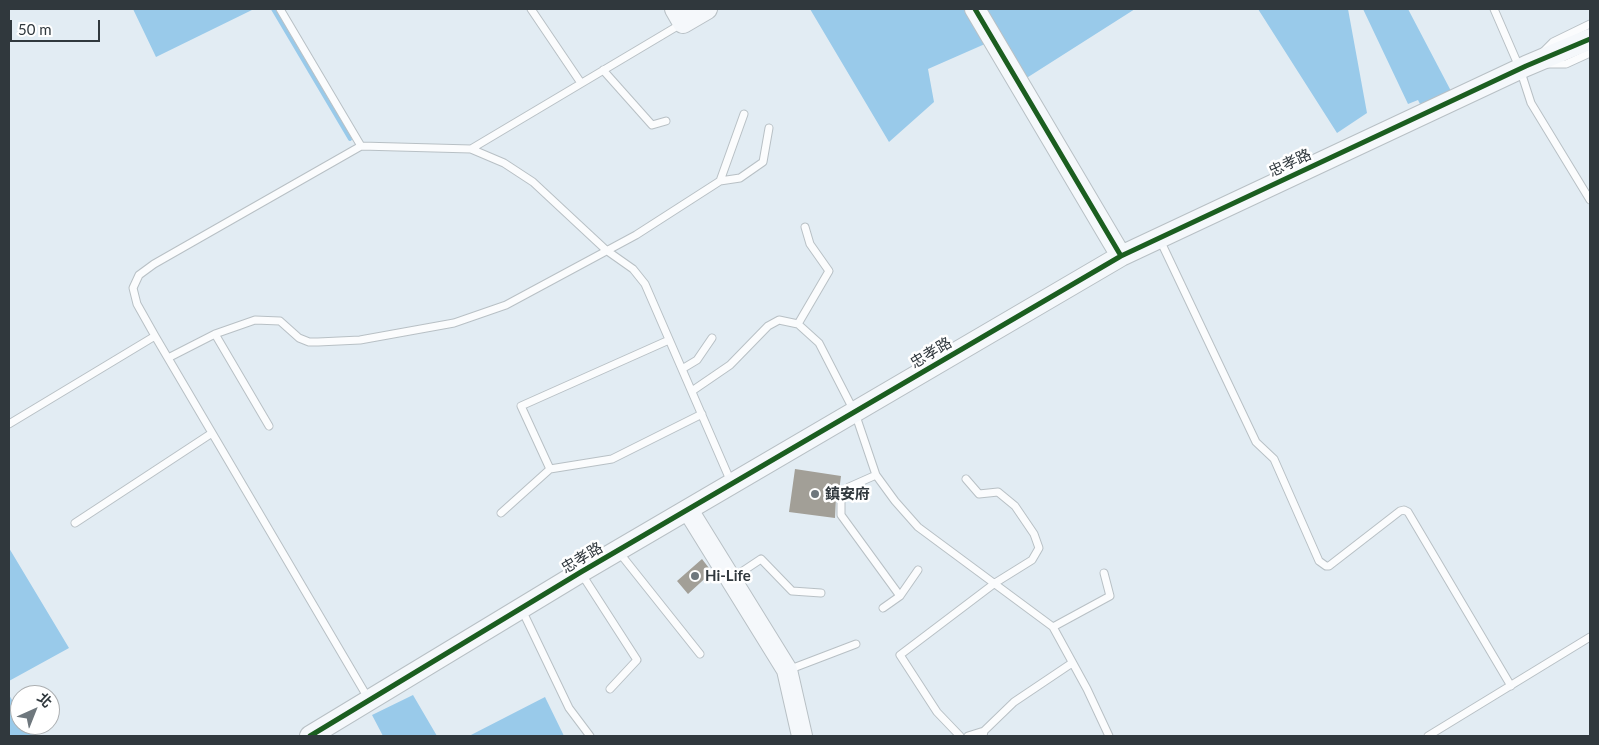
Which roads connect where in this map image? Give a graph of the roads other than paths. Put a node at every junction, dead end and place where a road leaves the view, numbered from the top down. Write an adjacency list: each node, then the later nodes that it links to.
1 (280, 9): 16 (lane)
2 (531, 9): 12 (lane)
3 (707, 9): 6 (street)
4 (975, 9): 23 (street)
5 (1494, 9): 10 (lane)
6 (679, 16): 11 (lane)
7 (1590, 24): 10 (lane)
8 (1590, 39): 10 (street, 忠孝路)
9 (1590, 53): 10 (lane)
10 (1523, 67): 19 (lane); 21 (street, 忠孝路)
11 (603, 70): 12 (lane); 14 (lane)
12 (581, 83): 17 (lane)
13 (744, 114): 18 (lane)
14 (666, 122)
15 (770, 128): 18 (lane)
16 (361, 146): 17 (lane); 26 (lane)
17 (471, 149): 22 (lane)
18 (720, 181): 22 (lane)
19 (1590, 200)
20 (805, 227): 24 (lane)
21 (1159, 238): 23 (street, 忠孝路); 60 (lane)
22 (606, 250): 25 (lane); 28 (lane)
23 (1121, 256): 32 (street, 忠孝路)
24 (798, 324): 31 (lane); 32 (lane)
25 (215, 334): 29 (lane); 35 (lane)
26 (155, 336): 29 (lane); 34 (lane)
27 (712, 338): 30 (lane)
28 (669, 340): 30 (lane); 37 (lane)
29 (168, 358): 36 (lane)
30 (682, 370): 31 (lane)
31 (692, 391): 33 (lane)
32 (855, 413): 38 (lane); 40 (street, 忠孝路)
33 (702, 414): 37 (lane); 40 (lane)
34 (9, 424)
35 (269, 426)
36 (212, 433): 43 (lane); 62 (lane)
37 (550, 469): 42 (lane)
38 (876, 475): 49 (lane); 51 (lane)
39 (966, 479): 49 (lane)
40 (732, 484): 41 (street, 忠孝路)
41 (688, 510): 44 (street, 忠孝路); 48 (street)
42 (501, 513)
43 (75, 523)
44 (618, 551): 46 (street, 忠孝路); 57 (lane)
45 (918, 570): 51 (lane)
46 (581, 572): 53 (street, 忠孝路); 61 (lane)
47 (1104, 573): 54 (lane)
48 (731, 579): 50 (lane); 59 (street)
49 (995, 583): 54 (lane); 67 (lane)
50 (821, 593)
51 (900, 596): 52 (lane)
52 (883, 608)
53 (522, 610): 62 (street, 忠孝路); 65 (lane)
54 (1053, 627): 58 (lane)
55 (1590, 637): 60 (lane)
56 (856, 644): 59 (lane)
57 (700, 654)
58 (1072, 663): 63 (lane); 69 (lane)
59 (787, 670): 66 (street)
60 (1511, 686): 70 (lane)
61 (610, 689)
62 (370, 701): 64 (street, 忠孝路)
63 (984, 734): 68 (lane)
64 (310, 736)
65 (590, 736)
66 (802, 736)
67 (960, 736)
68 (968, 736)
69 (1109, 736)
70 (1428, 736)

